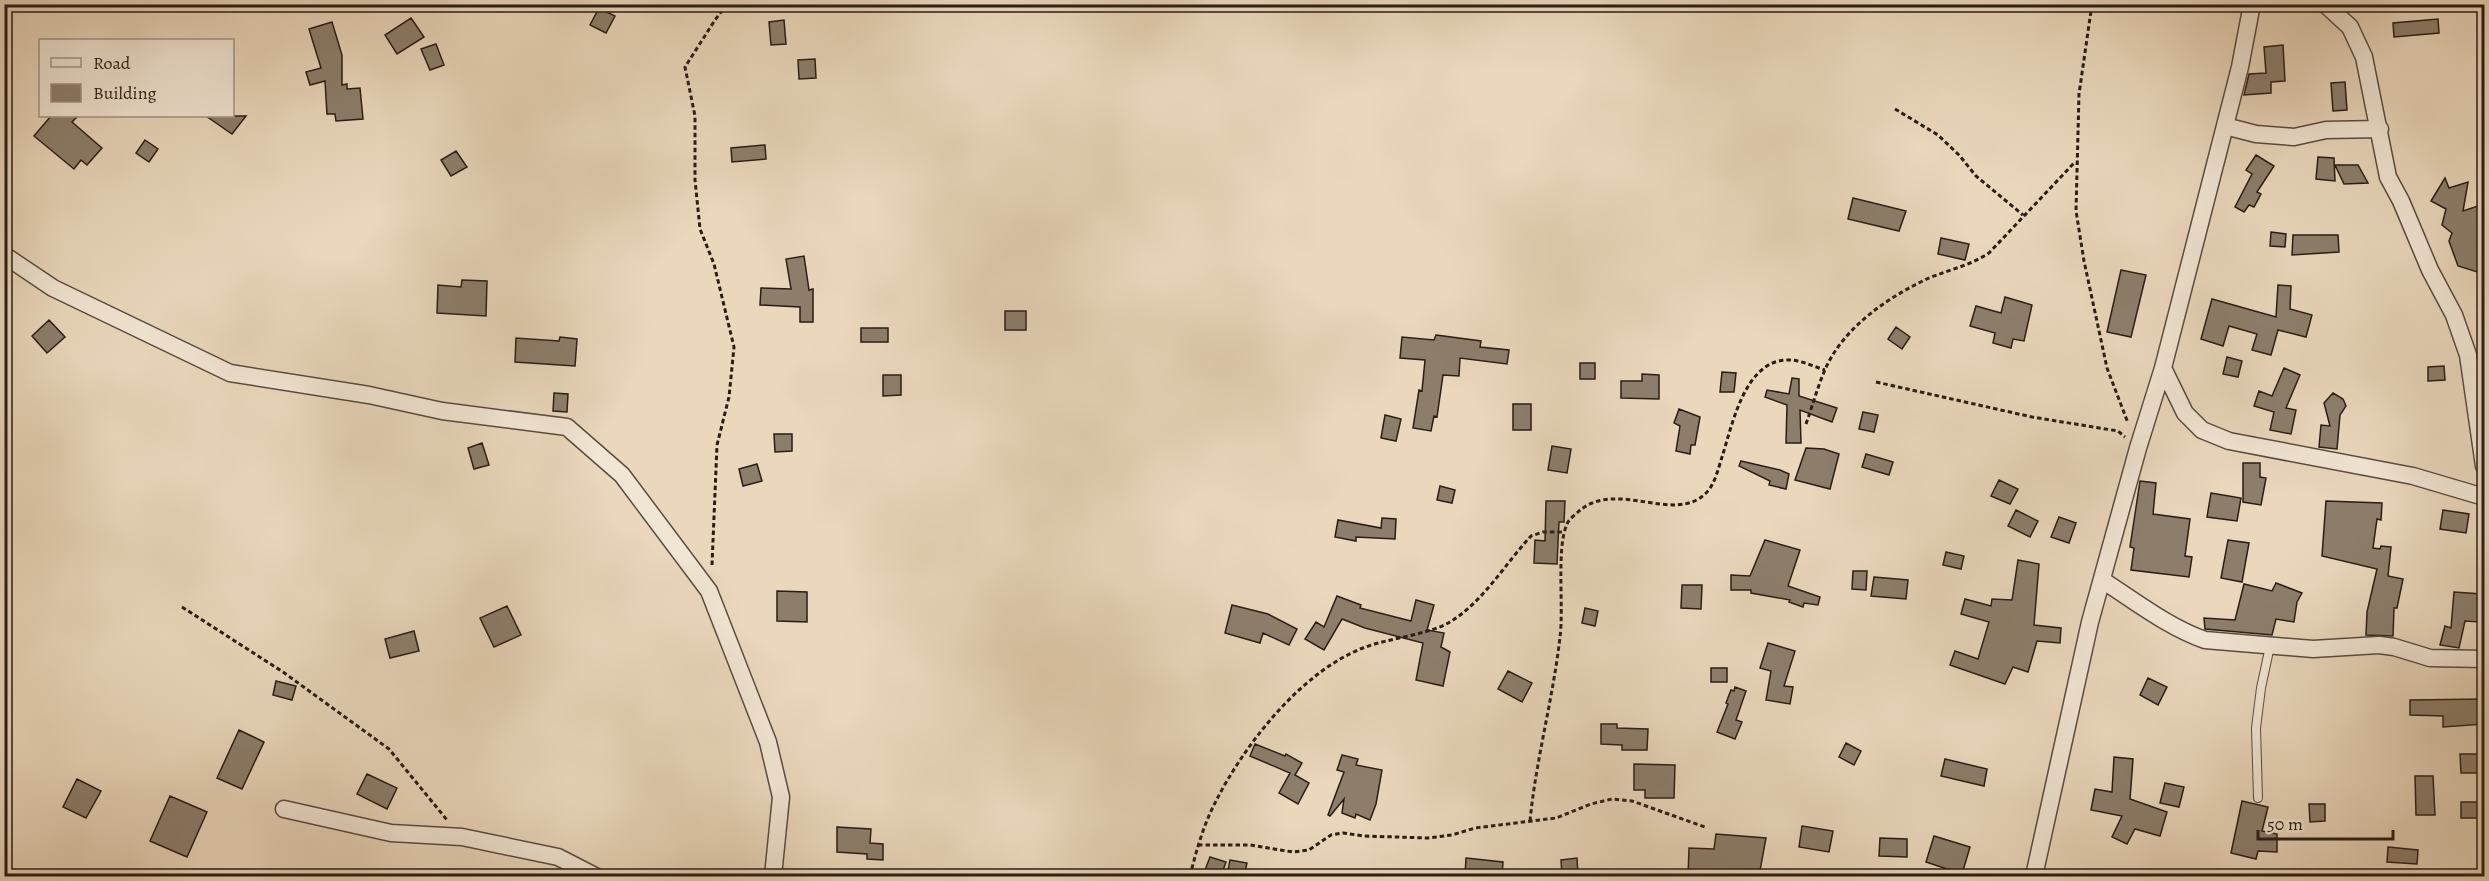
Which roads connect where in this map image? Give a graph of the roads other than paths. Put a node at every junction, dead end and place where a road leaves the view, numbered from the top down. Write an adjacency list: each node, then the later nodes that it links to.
1 (2252, 4): 3 (street)
2 (2325, 4): 4 (street)
3 (2225, 126): 4 (street); 6 (street)
4 (2380, 129): 7 (street)
5 (4, 255): 15 (street)
6 (2163, 368): 8 (street); 9 (street)
7 (2484, 466)
8 (2484, 497)
9 (2102, 580): 10 (street); 16 (street)
10 (2270, 646): 11 (street); 12 (lane)
11 (2484, 659)
12 (2258, 798)
13 (284, 809): 14 (street)
14 (595, 876)
15 (773, 876)
16 (2034, 876)

